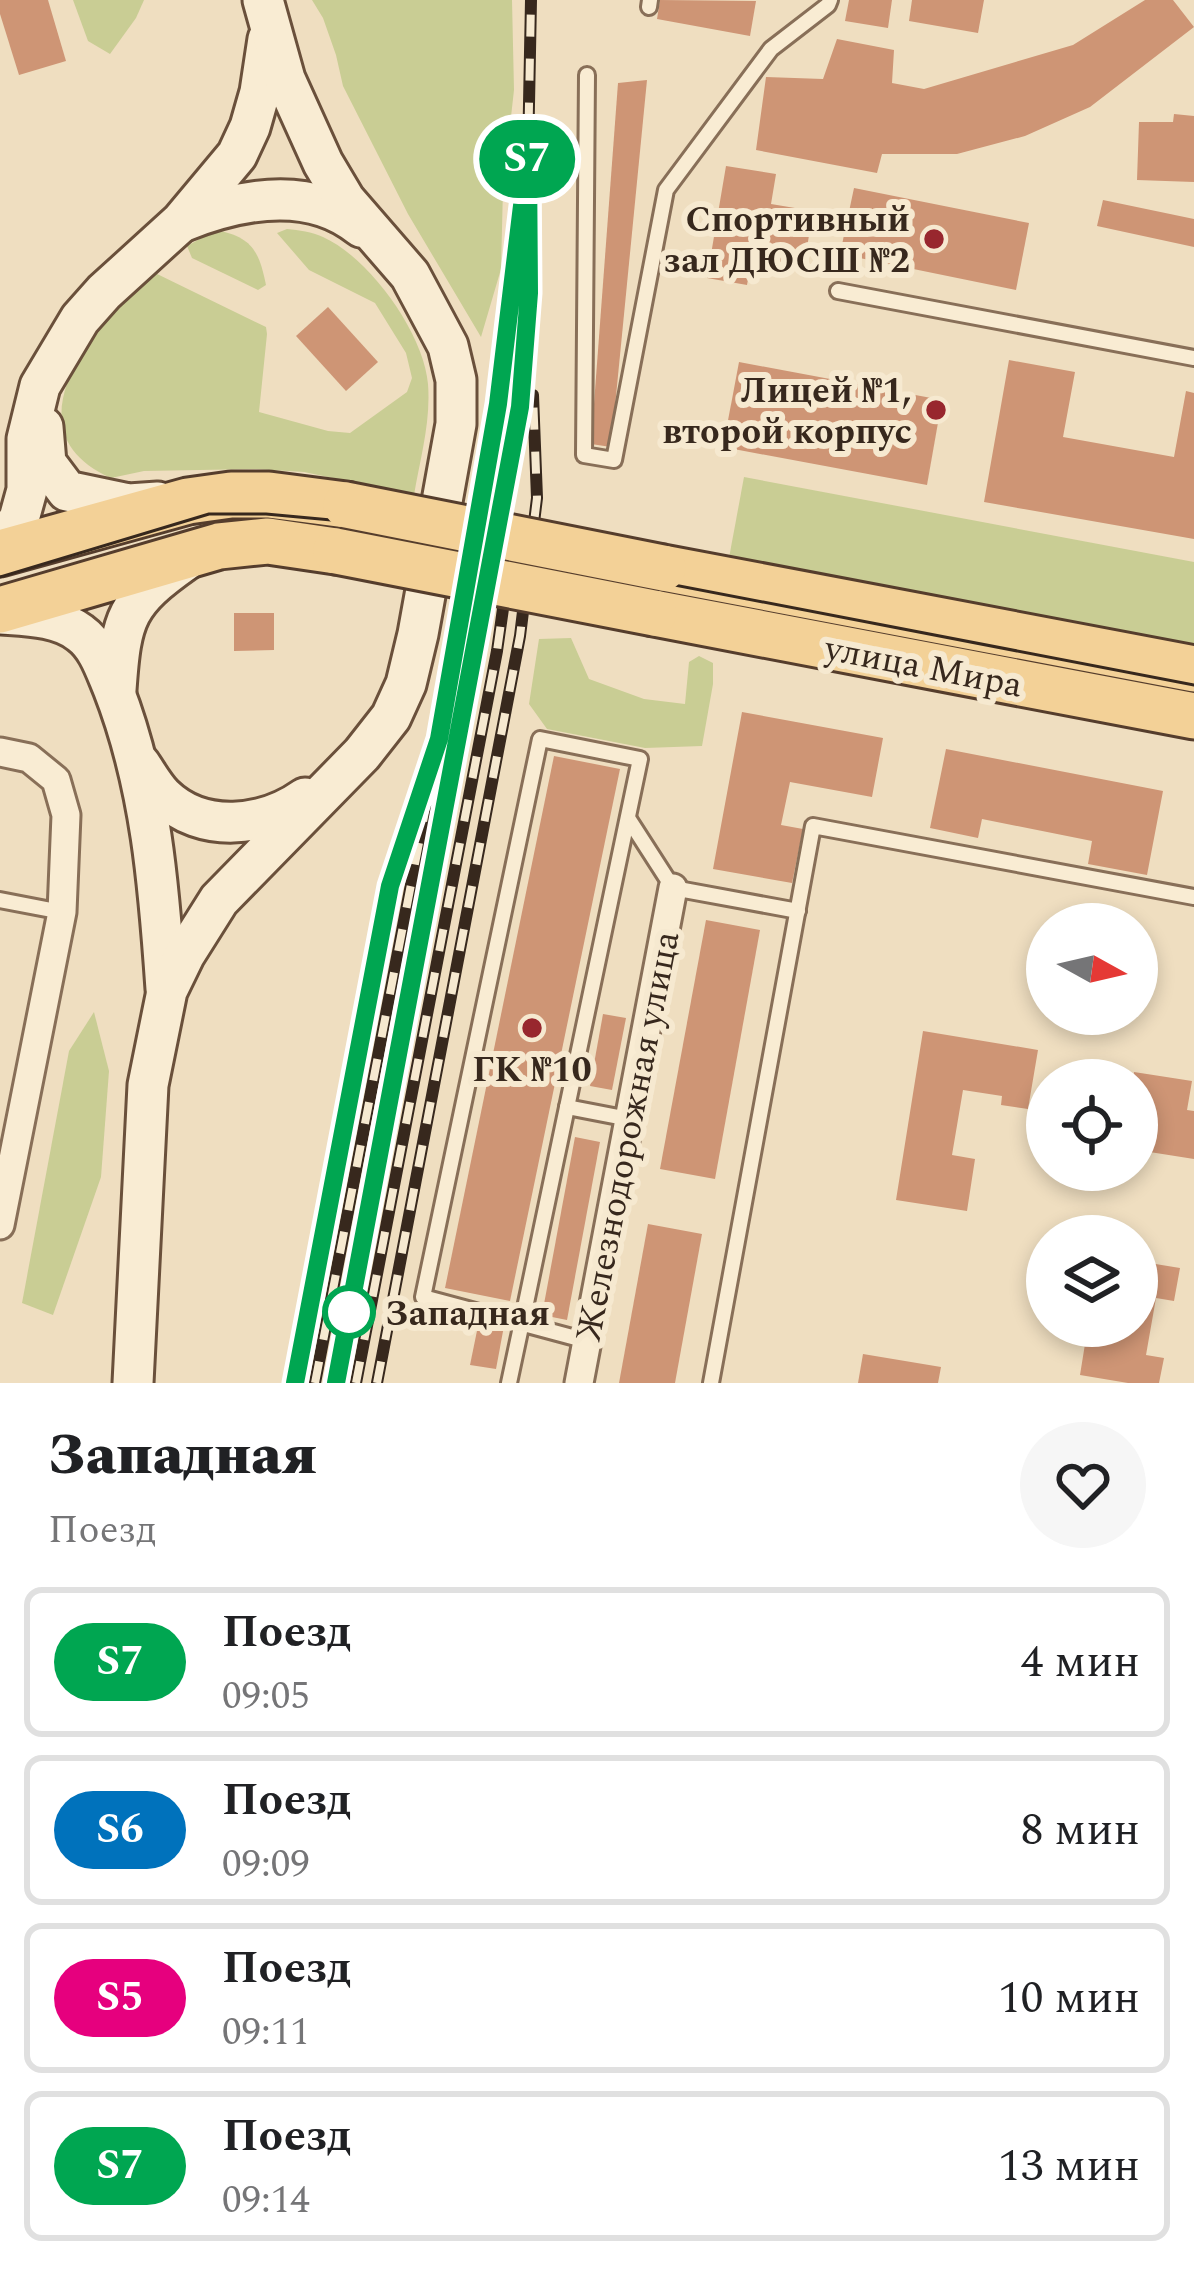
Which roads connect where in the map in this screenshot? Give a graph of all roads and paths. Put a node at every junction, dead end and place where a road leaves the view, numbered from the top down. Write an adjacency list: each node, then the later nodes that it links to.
1 (830, 0): 3 (lane)
2 (266, 14): 4 (main road); 5 (main road)
3 (587, 75)
4 (181, 222): 5 (main road); 8 (main road)
5 (380, 241): 17 (main road)
6 (838, 291): 7 (lane)
7 (1194, 358)
8 (40, 386): 9 (main road); 10 (main road)
9 (188, 501): 10 (main road, улица Мира); 13 (main road, улица Мира, bridge)
10 (0, 549)
11 (198, 552): 12 (main road, улица Мира); 14 (main road); 15 (main road, улица Мира, bridge)
12 (0, 612): 14 (main road)
13 (1194, 669)
14 (116, 695): 18 (main road)
15 (1194, 716)
16 (0, 752): 24 (street)
17 (362, 754): 18 (main road); 25 (main road)
18 (137, 760): 25 (main road)
19 (628, 818): 20 (lane); 26 (lane); 29 (lane)
20 (673, 888): 23 (lane); 27 (street, Железнодорожная улица)
21 (1194, 896): 23 (lane)
22 (0, 901): 24 (lane)
23 (798, 911): 34 (lane)
24 (62, 912): 28 (street)
25 (166, 992): 31 (main road)
26 (567, 1107): 27 (lane); 29 (lane)
27 (629, 1119): 30 (street, Железнодорожная улица)
28 (1, 1214)
29 (522, 1322): 30 (lane); 32 (lane)
30 (586, 1341): 33 (street, Железнодорожная улица)
31 (133, 1383)
32 (509, 1383)
33 (579, 1383)
34 (711, 1383)

